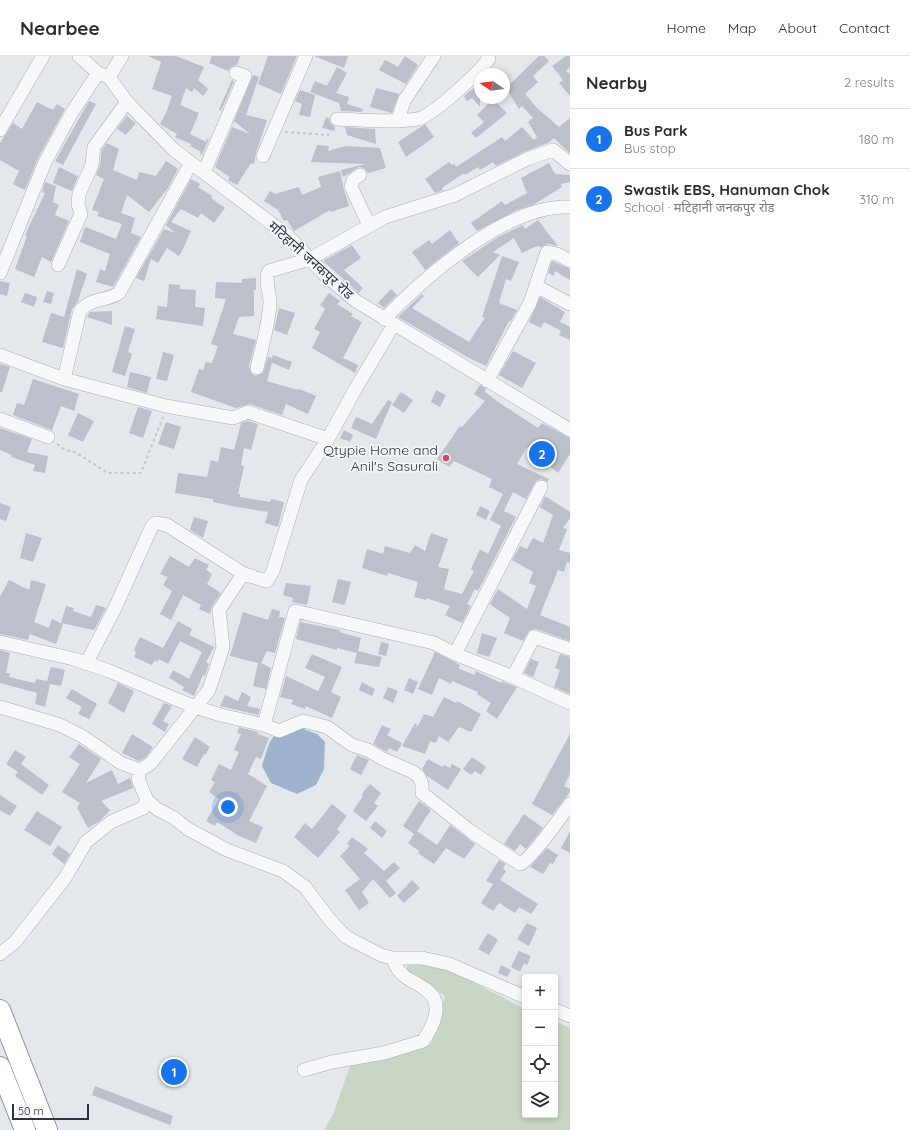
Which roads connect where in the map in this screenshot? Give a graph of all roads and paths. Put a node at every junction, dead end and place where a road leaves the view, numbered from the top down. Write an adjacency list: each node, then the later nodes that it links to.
1 (43, 56): 12 (street)
2 (79, 56): 8 (street, मटिहानी जनकपुर रोड)
3 (122, 56): 8 (street)
4 (306, 56): 13 (street)
5 (434, 56): 11 (street)
6 (488, 56): 11 (street)
7 (236, 73): 18 (street)
8 (103, 75): 9 (street, मटिहानी जनकपुर रोड); 25 (street)
9 (127, 102): 16 (street, मटिहानी जनकपुर रोड); 24 (street)
10 (337, 119): 11 (street)
11 (398, 120)
12 (0, 130)
13 (273, 132): 14 (path); 15 (street)
14 (329, 135)
15 (263, 156)
16 (192, 163): 18 (street, मटिहानी जनकपुर रोड); 31 (street)
17 (570, 164): 21 (street)
18 (204, 172): 22 (street, मटिहानी जनकपुर रोड)
19 (360, 175): 21 (street)
20 (570, 207): 28 (street)
21 (369, 225): 22 (street)
22 (310, 260): 28 (street, मटिहानी जनकपुर रोड); 30 (street)
23 (570, 261): 26 (street)
24 (58, 265)
25 (0, 273)
26 (536, 286): 27 (street); 32 (street)
27 (570, 304)
28 (389, 321): 32 (street, मटिहानी जनकपुर रोड); 37 (street)
29 (0, 356): 31 (street)
30 (257, 368)
31 (64, 379): 33 (street)
32 (487, 381): 35 (street, मटिहानी जनकपुर रोड)
33 (166, 406): 36 (path); 37 (street)
34 (0, 419): 36 (street)
35 (570, 430)
36 (48, 437)
37 (328, 439): 39 (street)
38 (542, 487): 42 (street)
39 (267, 581): 43 (street); 47 (street)
40 (0, 642): 43 (street)
41 (570, 649): 44 (street)
42 (456, 654): 44 (street); 48 (street)
43 (86, 664): 47 (street)
44 (513, 677): 45 (street)
45 (570, 703)
46 (0, 707): 49 (street)
47 (195, 707): 48 (street); 49 (street)
48 (264, 725): 51 (street)
49 (140, 770): 50 (street)
50 (147, 800): 52 (street); 53 (street)
51 (570, 804)
52 (0, 954)
53 (392, 958): 54 (street); 59 (street)
54 (522, 996)
55 (0, 1010): 61 (highway)
56 (558, 1011): 57 (street)
57 (570, 1016)
58 (0, 1067): 60 (highway)
59 (304, 1070)
60 (25, 1130)
61 (47, 1130)

